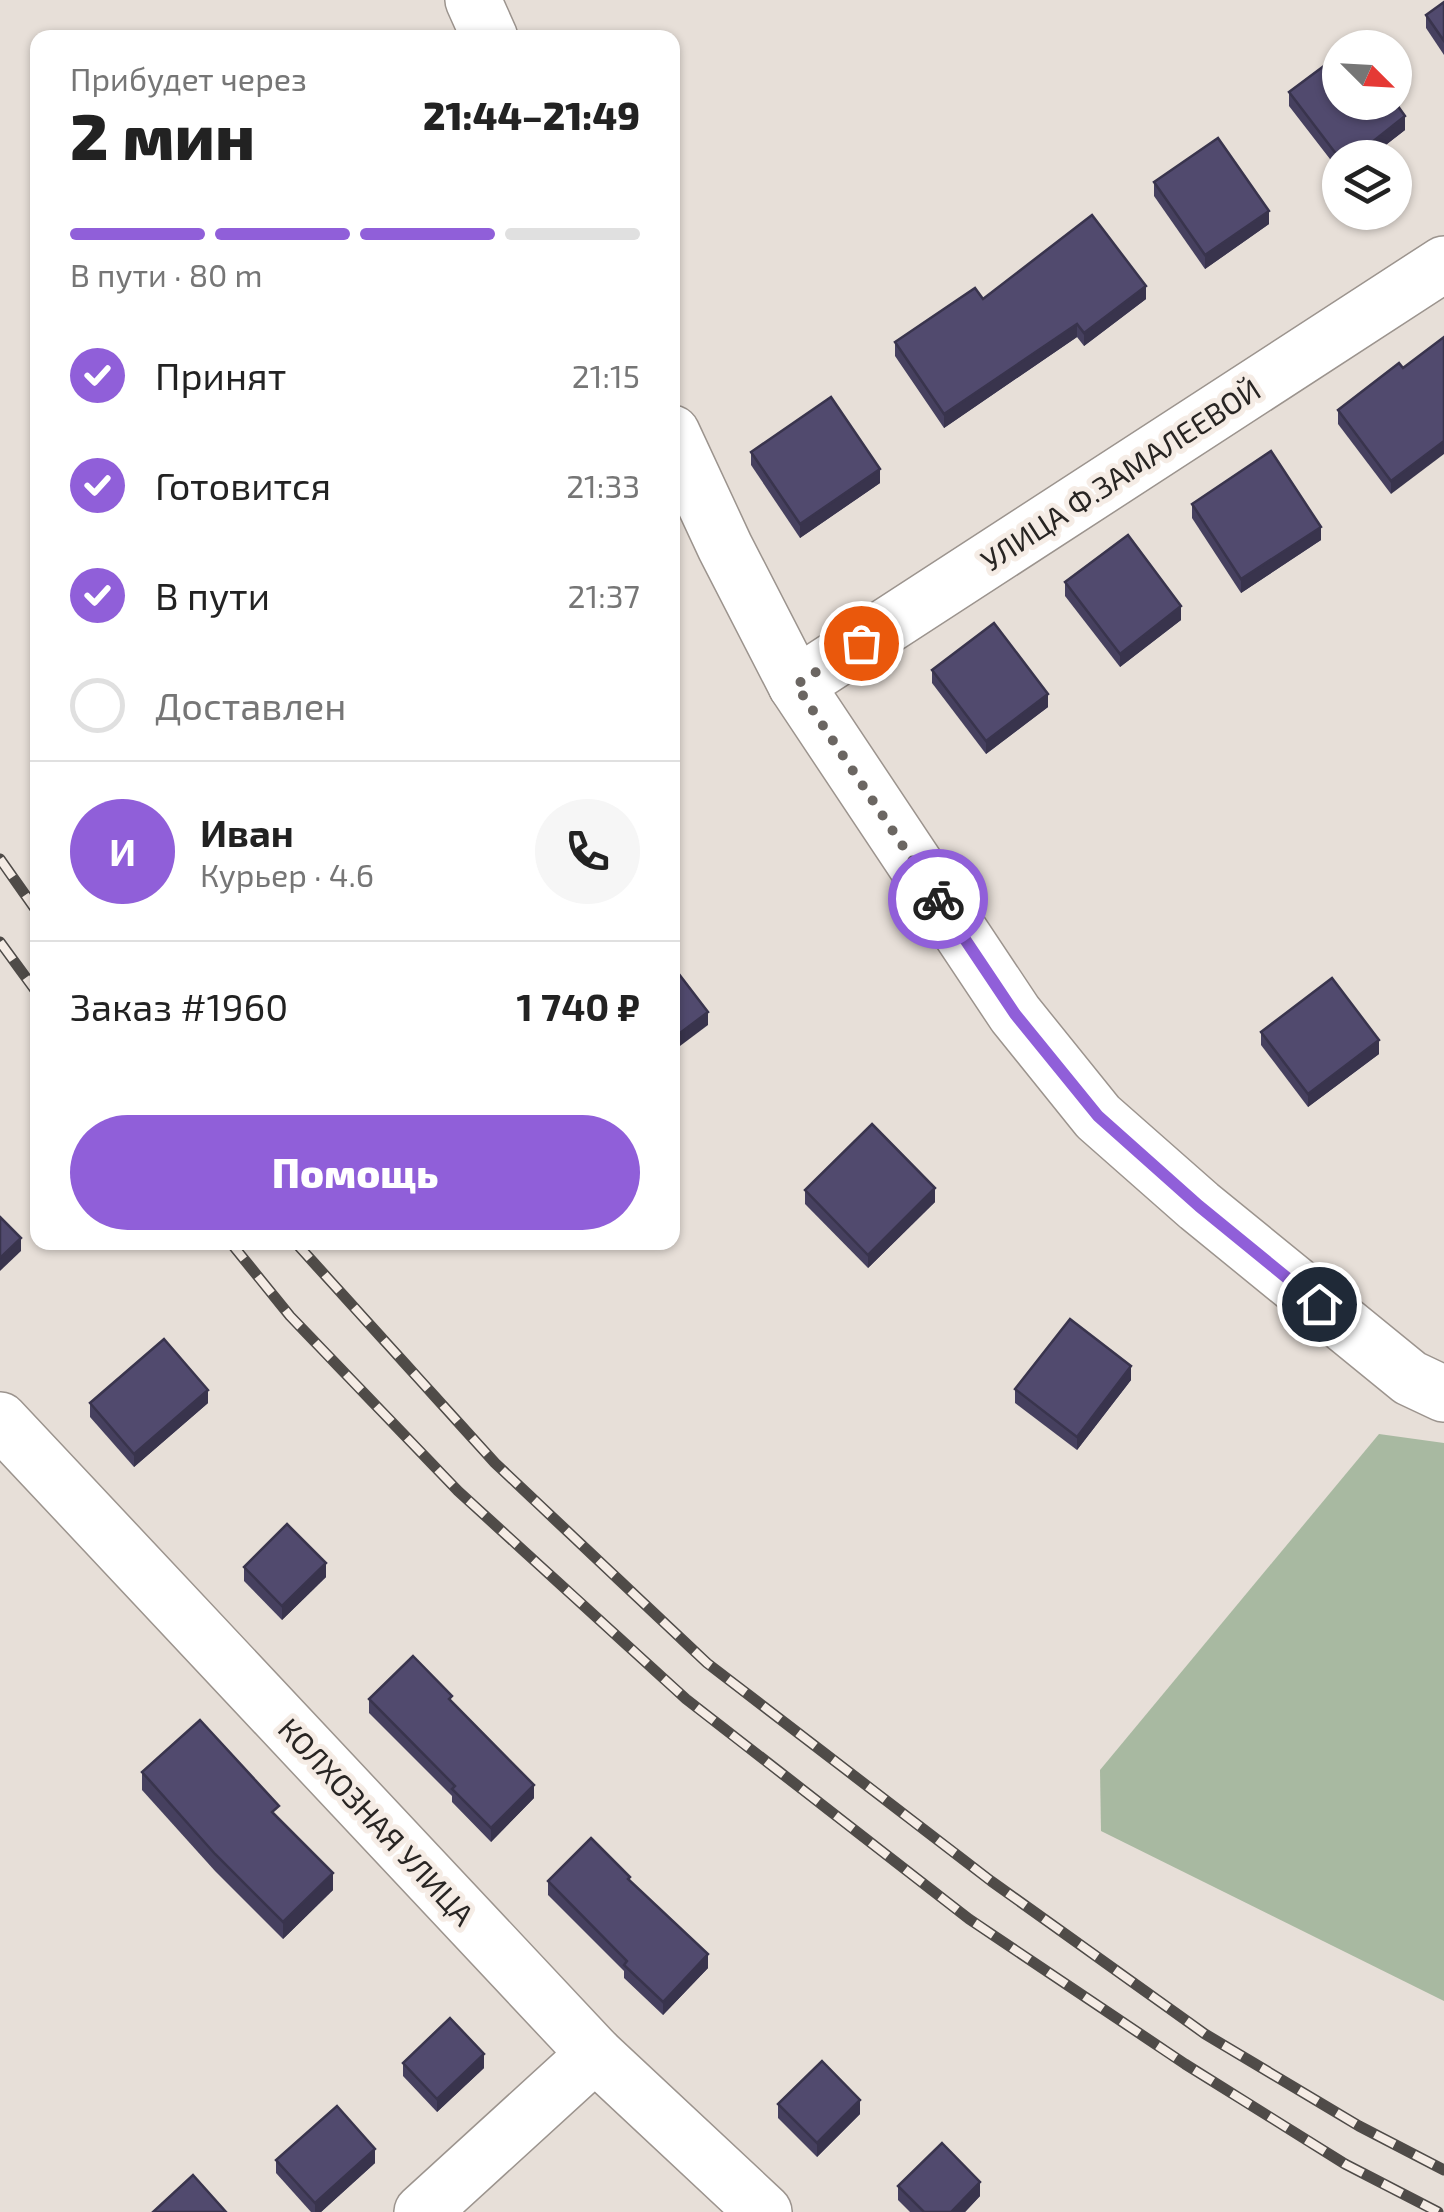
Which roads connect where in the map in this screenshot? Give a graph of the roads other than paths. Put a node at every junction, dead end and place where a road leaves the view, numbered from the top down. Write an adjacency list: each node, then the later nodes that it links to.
1 (473, 0): 2 (street)
2 (486, 30)
3 (1444, 264): 5 (street, УЛИЦА Ф.ЗАМАЛЕЕВОЙ)
4 (680, 450): 5 (street)
5 (796, 685): 6 (street)
6 (1444, 1394)
7 (0, 1420): 8 (street, КОЛХОЗНАЯ УЛИЦА)
8 (596, 2054): 9 (street); 10 (street, КОЛХОЗНАЯ УЛИЦА)
9 (422, 2212)
10 (764, 2212)

